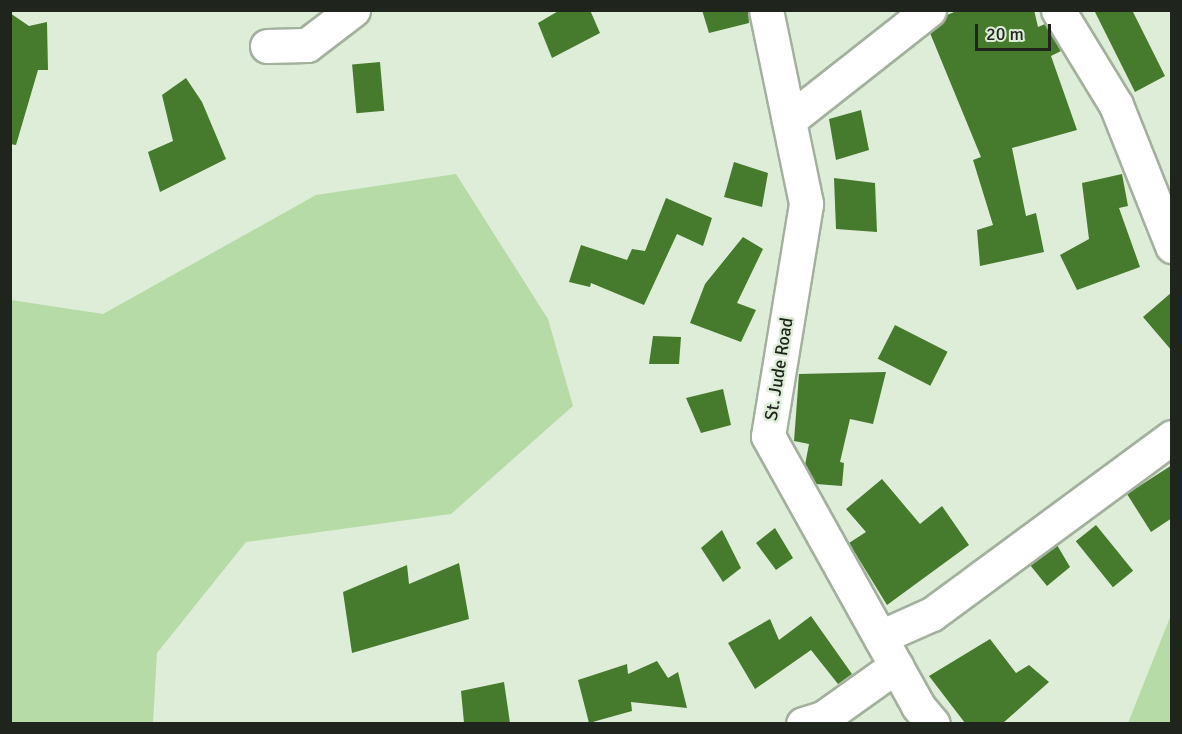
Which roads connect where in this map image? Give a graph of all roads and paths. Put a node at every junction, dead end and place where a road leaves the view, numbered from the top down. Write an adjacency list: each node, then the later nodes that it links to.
1 (353, 10): 5 (street)
2 (766, 10): 6 (street, St. Jude Road)
3 (928, 10): 6 (street)
4 (1058, 10): 7 (street)
5 (267, 46)
6 (789, 120): 9 (street, St. Jude Road)
7 (1172, 246)
8 (1172, 438): 9 (street)
9 (880, 637): 10 (street, St. Jude Road)
10 (896, 666): 11 (street); 12 (street, St. Jude Road)
11 (803, 723)
12 (933, 723)

